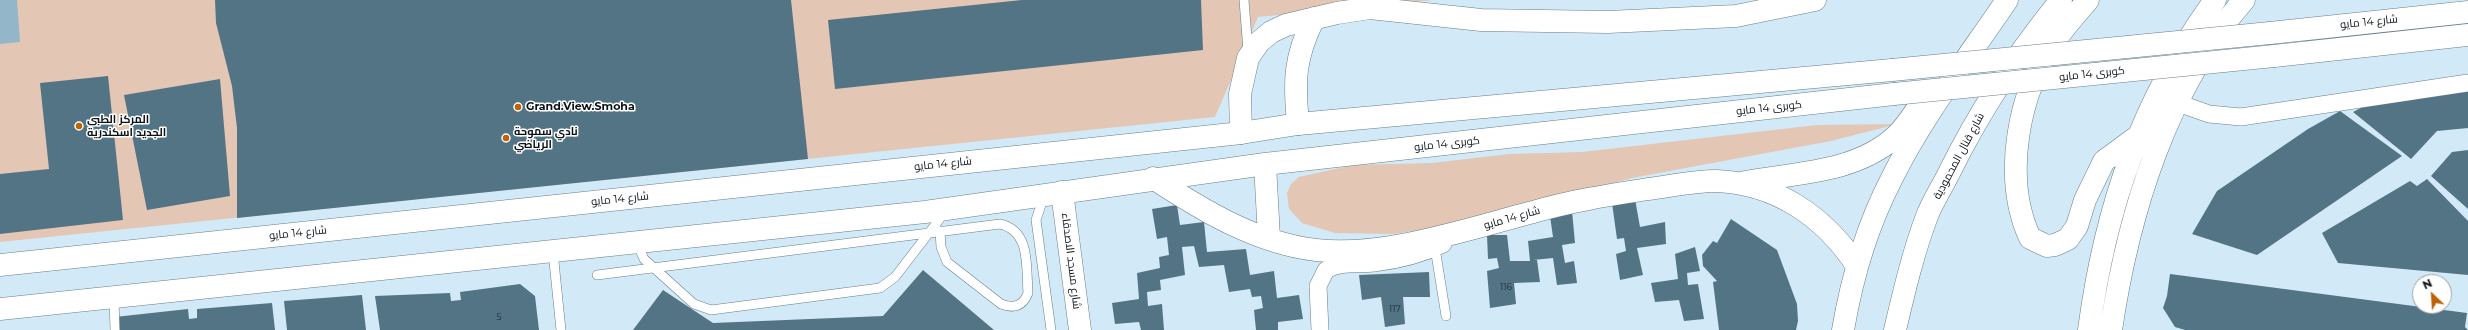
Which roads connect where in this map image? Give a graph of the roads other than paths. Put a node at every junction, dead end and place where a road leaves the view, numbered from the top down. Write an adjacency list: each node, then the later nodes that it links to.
1 (1244, 0): 12 (lane)
2 (1815, 0): 10 (main road)
3 (1988, 0): 20 (main road)
4 (2007, 0): 31 (main road)
5 (2061, 0): 43 (main road, شارع قنال المحمودية)
6 (2088, 0): 17 (main road)
7 (2215, 0): 17 (main road)
8 (2239, 4): 14 (main road)
9 (2468, 12): 15 (main road, شارع 14 مايو, bridge)
10 (1314, 18): 12 (main road); 15 (main road)
11 (2468, 35): 18 (main road, كوبرى 14 مايو, bridge)
12 (1248, 58): 16 (main road)
13 (2468, 83): 14 (street)
14 (2178, 103): 45 (main road)
15 (1298, 124): 16 (main road, شارع 14 مايو)
16 (1241, 133): 30 (main road, شارع 14 مايو)
17 (2138, 136): 44 (main road)
18 (1265, 164): 19 (main road); 26 (main road)
19 (1153, 178): 21 (main road); 26 (main road, شارع 14 مايو)
20 (1736, 183): 23 (main road, شارع 14 مايو); 31 (main road, شارع 14 مايو)
21 (1054, 194): 22 (main road); 39 (lane); 40 (main road, شارع مسجد الاصدقاء)
22 (947, 209): 25 (lane); 27 (main road)
23 (1472, 229): 26 (main road, شارع 14 مايو); 28 (street)
24 (940, 232): 24 (lane); 25 (lane)
25 (929, 233): 32 (lane); 32 (lane)
26 (1269, 238)
27 (637, 243): 29 (main road); 32 (lane)
28 (1435, 248): 36 (lane); 41 (street)
29 (553, 252): 34 (main road); 38 (lane)
30 (0, 265)
31 (1858, 266): 42 (main road)
32 (654, 268): 33 (lane)
33 (597, 275)
34 (114, 298): 35 (main road); 37 (lane)
35 (0, 310)
36 (1446, 316)
37 (115, 330)
38 (561, 330)
39 (1051, 330)
40 (1080, 330)
41 (1320, 330)
42 (1843, 330)
43 (1895, 330)
44 (2089, 330)
45 (2111, 330)

